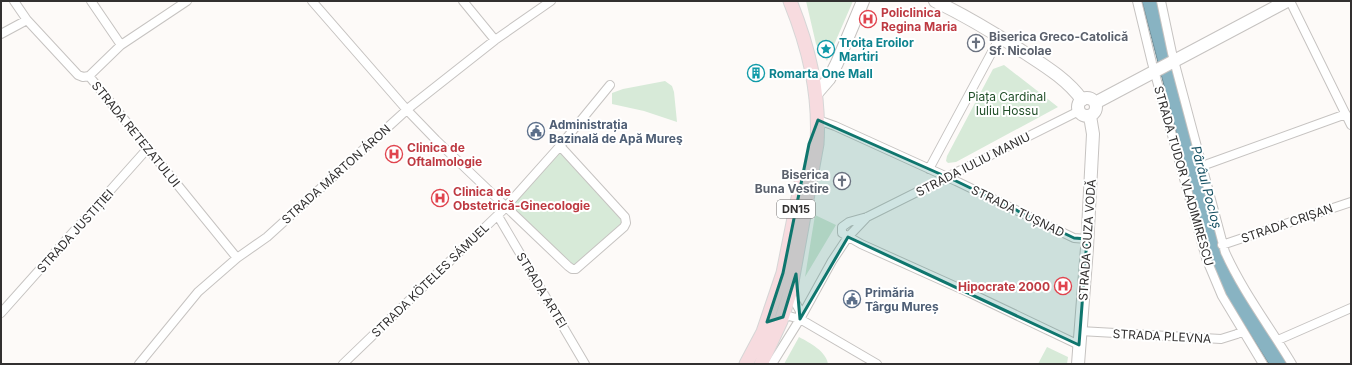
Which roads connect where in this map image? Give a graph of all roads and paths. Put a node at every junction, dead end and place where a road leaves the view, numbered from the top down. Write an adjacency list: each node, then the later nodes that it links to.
1 (14, 1): 13 (street, STRADA RETEZATULUI)
2 (91, 1): 17 (street)
3 (186, 1): 17 (street)
4 (312, 1): 24 (street)
5 (463, 1): 16 (street)
6 (551, 1): 16 (street, STRADA MÁRTON ÁRON)
7 (790, 1): 22 (main road, DN15)
8 (863, 1): 22 (main road)
9 (935, 1): 15 (main road)
10 (1137, 1): 19 (street, STRADA TUDOR VLADIMIRESCU)
11 (1161, 1): 18 (street, STRADA TUDOR VLADIMIRESCU)
12 (1288, 1): 18 (main road); 25 (street)
13 (27, 20): 14 (street); 20 (street, STRADA RETEZATULUI)
14 (1, 34)
15 (1000, 37): 23 (main road); 31 (street)
16 (495, 40): 24 (street, STRADA MÁRTON ÁRON)
17 (121, 45): 20 (street)
18 (1173, 62): 19 (main road); 30 (street, STRADA TUDOR VLADIMIRESCU)
19 (1157, 70): 23 (main road); 47 (street, STRADA TUDOR VLADIMIRESCU)
20 (89, 76): 29 (street, STRADA RETEZATULUI)
21 (610, 85): 28 (street, STRADA KÖTELES SÁMUEL)
22 (816, 94): 26 (main road, DN15)
23 (1084, 109): 32 (street, STRADA IULIU MANIU); 37 (main road, STRADA CUZA VODĂ)
24 (407, 110): 34 (street); 39 (street, STRADA MÁRTON ÁRON)
25 (1346, 114): 27 (street); 30 (street)
26 (818, 120): 31 (street, STRADA TUȘNAD); 40 (main road); 45 (main road, DN15)
27 (1351, 125)
28 (560, 146): 34 (street, STRADA KÖTELES SÁMUEL); 34 (street)
29 (148, 148): 39 (street, STRADA RETEZATULUI); 42 (street, STRADA JUSTIȚIEI)
30 (1202, 166): 38 (street, STRADA TUDOR VLADIMIRESCU)
31 (930, 169): 32 (street, STRADA TUȘNAD)
32 (946, 176): 36 (street, STRADA IULIU MANIU); 37 (street, STRADA TUȘNAD)
33 (1351, 202): 38 (street, STRADA CRIȘAN)
34 (506, 207): 35 (street, STRADA KÖTELES SÁMUEL)
35 (498, 216): 51 (street, STRADA KÖTELES SÁMUEL); 52 (street, STRADA ARTEI)
36 (848, 237): 44 (street, STRADA IULIU MANIU); 49 (street)
37 (1087, 239): 46 (main road, STRADA CUZA VODĂ)
38 (1222, 245): 48 (street, STRADA TUDOR VLADIMIRESCU)
39 (237, 258): 50 (street, STRADA MÁRTON ÁRON)
40 (790, 292): 43 (main road); 44 (street)
41 (1351, 308): 48 (street)
42 (1, 313)
43 (783, 318): 44 (street); 45 (street); 54 (main road)
44 (800, 319): 55 (street, STRADA IULIU MANIU); 56 (street)
45 (767, 322): 53 (main road, DN15)
46 (1080, 331): 47 (street, STRADA PLEVNA); 49 (main road, STRADA CUZA VODĂ)
47 (1242, 331): 58 (street, STRADA TUDOR VLADIMIRESCU)
48 (1278, 340): 59 (street, STRADA TUDOR VLADIMIRESCU)
49 (1079, 345): 57 (main road, STRADA CUZA VODĂ)
50 (139, 364)
51 (343, 364)
52 (585, 364)
53 (747, 364)
54 (762, 364)
55 (772, 364)
56 (877, 364)
57 (1078, 364)
58 (1263, 364)
59 (1292, 364)

